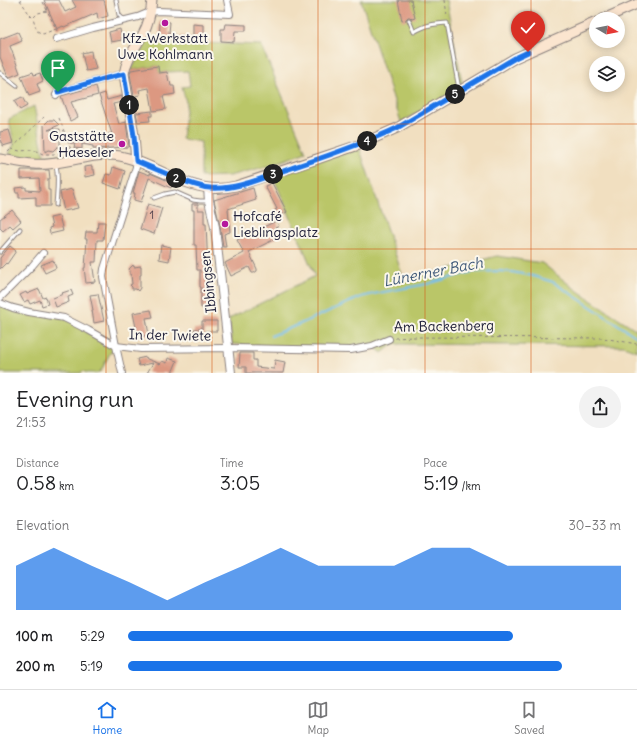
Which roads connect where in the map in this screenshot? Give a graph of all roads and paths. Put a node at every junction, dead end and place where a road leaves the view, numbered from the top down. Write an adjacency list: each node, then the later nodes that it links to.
1 (20, 0): 11 (path)
2 (116, 0): 12 (lane)
3 (152, 0): 9 (main road)
4 (228, 0): 9 (street)
5 (445, 0): 14 (path)
6 (43, 2): 8 (path)
7 (637, 4): 10 (main road)
8 (48, 11): 11 (path); 16 (path)
9 (150, 12): 12 (street); 19 (main road)
10 (619, 12)
11 (33, 18): 16 (path)
12 (125, 20): 17 (street)
13 (409, 20): 14 (lane)
14 (447, 24): 21 (lane)
15 (589, 25): 21 (main road)
16 (56, 29): 17 (path)
17 (58, 38)
18 (0, 73): 20 (lane)
19 (124, 74): 22 (street); 27 (main road)
20 (17, 86)
21 (460, 91): 29 (main road)
22 (56, 95)
23 (44, 118): 25 (path)
24 (58, 118): 25 (path)
25 (10, 149): 26 (path)
26 (1, 159): 28 (main road)
27 (136, 161): 28 (main road); 29 (main road); 40 (street)
28 (56, 163): 32 (lane)
29 (208, 188): 31 (street, Ibbingsen)
30 (154, 198): 31 (lane)
31 (209, 201): 41 (street, Ibbingsen)
32 (56, 205)
33 (20, 229): 34 (lane)
34 (0, 252)
35 (43, 253): 36 (street)
36 (0, 298)
37 (0, 303): 40 (street, In der Twiete)
38 (389, 339): 39 (path, Am Backenberg); 41 (street, Am Backenberg)
39 (637, 344)
40 (116, 346): 41 (street, In der Twiete); 42 (street)
41 (228, 348): 43 (street, Ibbingsen)
42 (122, 373)
43 (231, 373)

